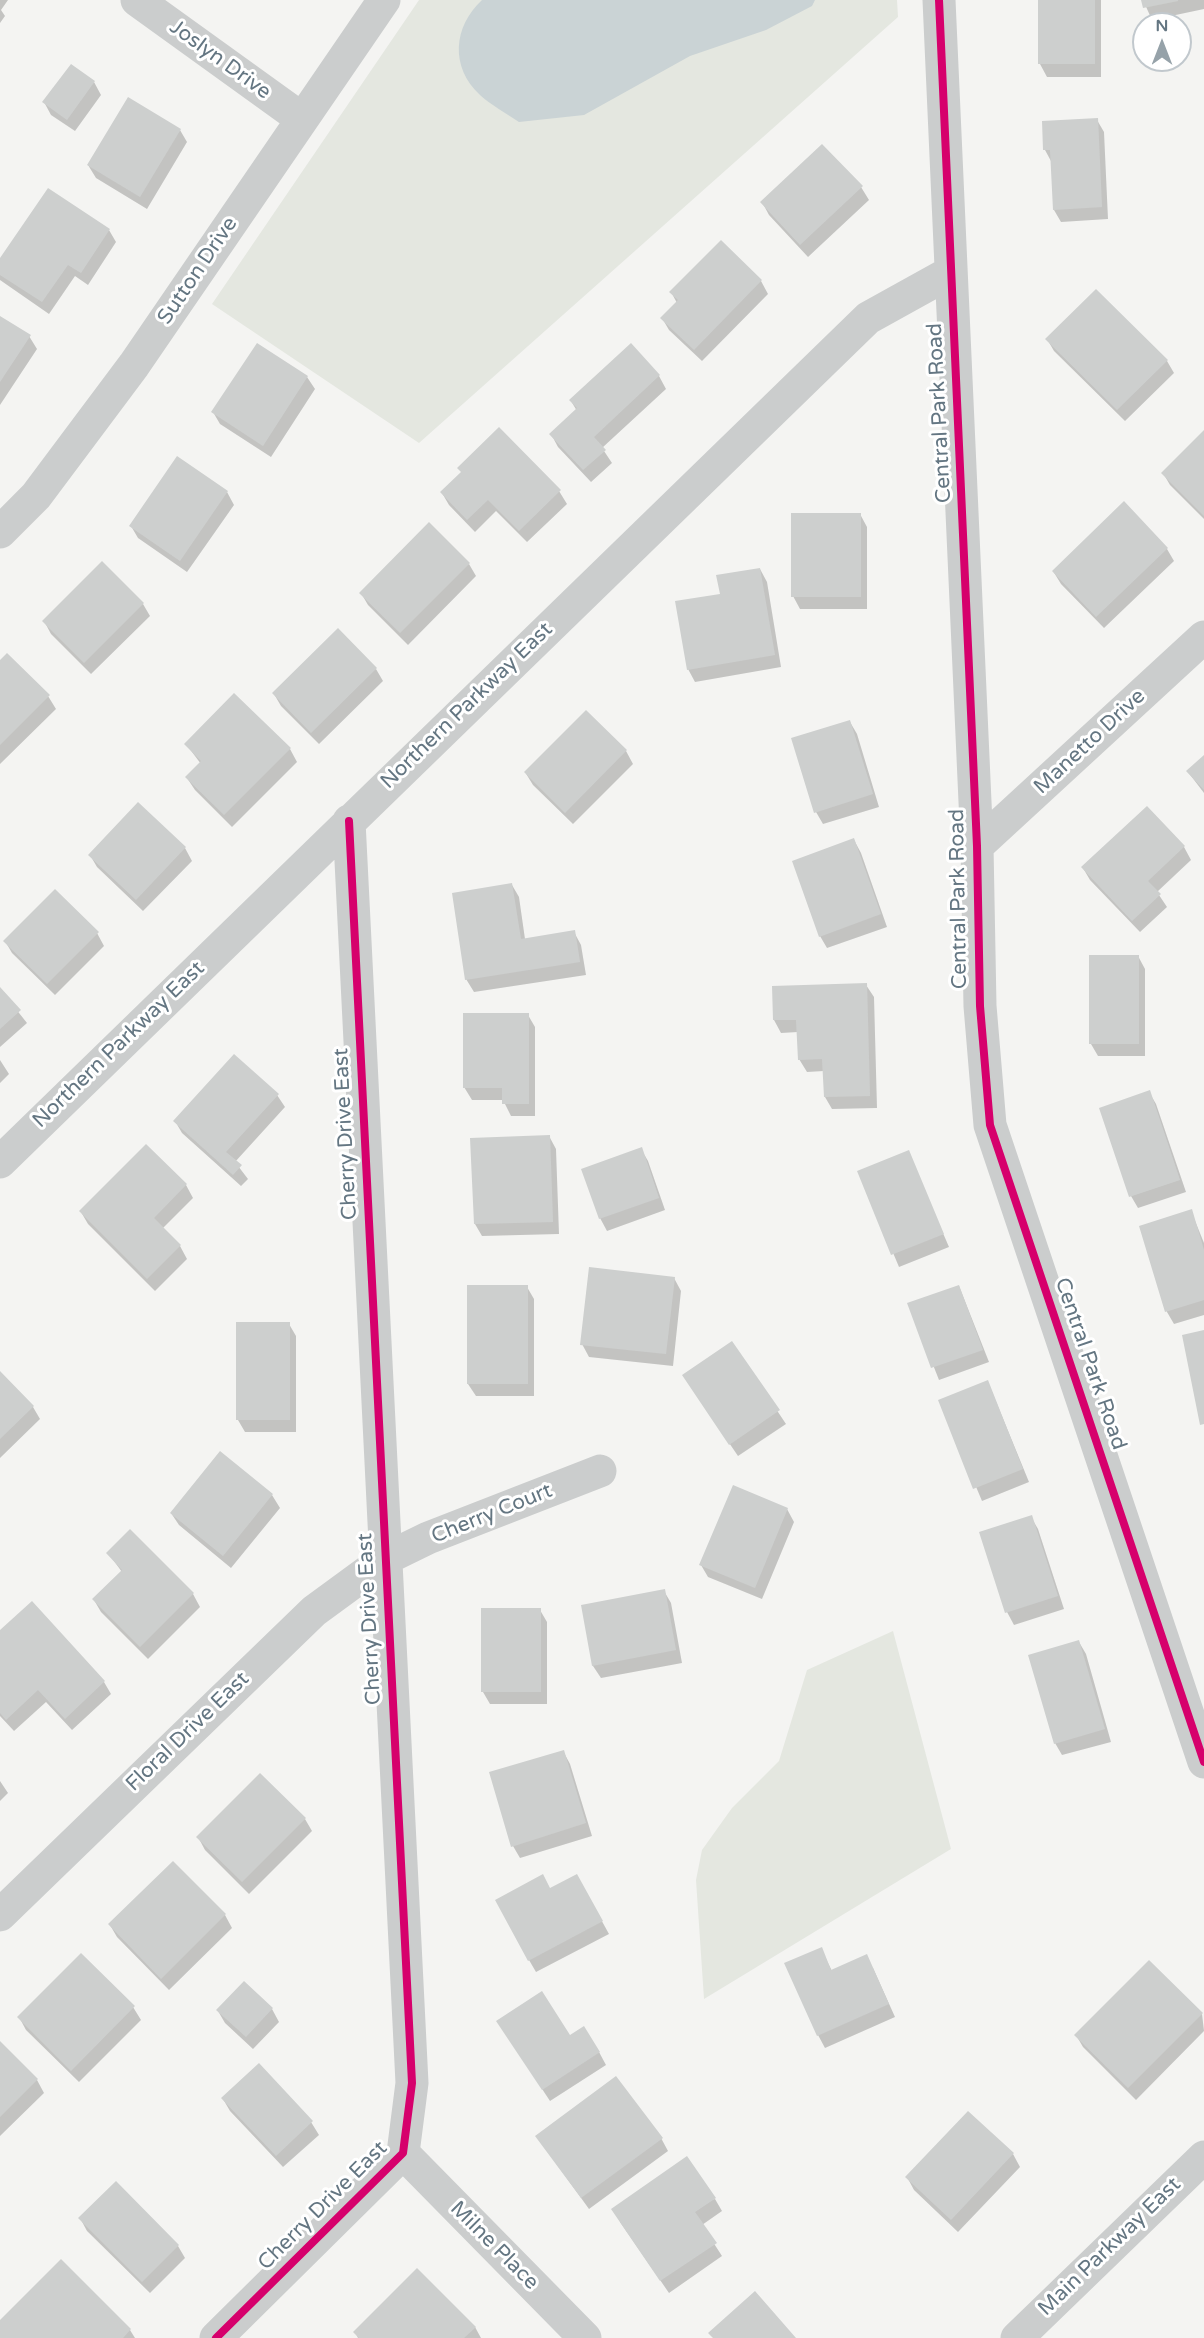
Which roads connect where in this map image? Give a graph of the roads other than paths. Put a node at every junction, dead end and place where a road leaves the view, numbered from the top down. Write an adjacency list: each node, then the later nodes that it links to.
1 (137, 0): 4 (street, Joslyn Drive)
2 (384, 0): 4 (street, Sutton Drive)
3 (939, 0): 5 (street, Central Park Road)
4 (302, 119): 6 (street, Sutton Drive)
5 (951, 272): 8 (street, Northern Parkway East); 9 (street, Central Park Road)
6 (0, 532)
7 (1204, 637): 9 (street, Manetto Drive)
8 (349, 821): 10 (street, Northern Parkway East); 12 (street, Cherry Drive East)
9 (977, 846): 13 (street, Central Park Road)
10 (0, 1162)
11 (600, 1471): 12 (street, Cherry Court)
12 (385, 1559): 14 (street, Floral Drive East); 15 (street, Cherry Drive East)
13 (1204, 1762)
14 (0, 1915)
15 (403, 2153): 17 (street, Cherry Drive East); 18 (street, Milne Place)
16 (1204, 2157): 19 (street, Main Parkway East)
17 (216, 2338)
18 (585, 2338)
19 (1017, 2338)

